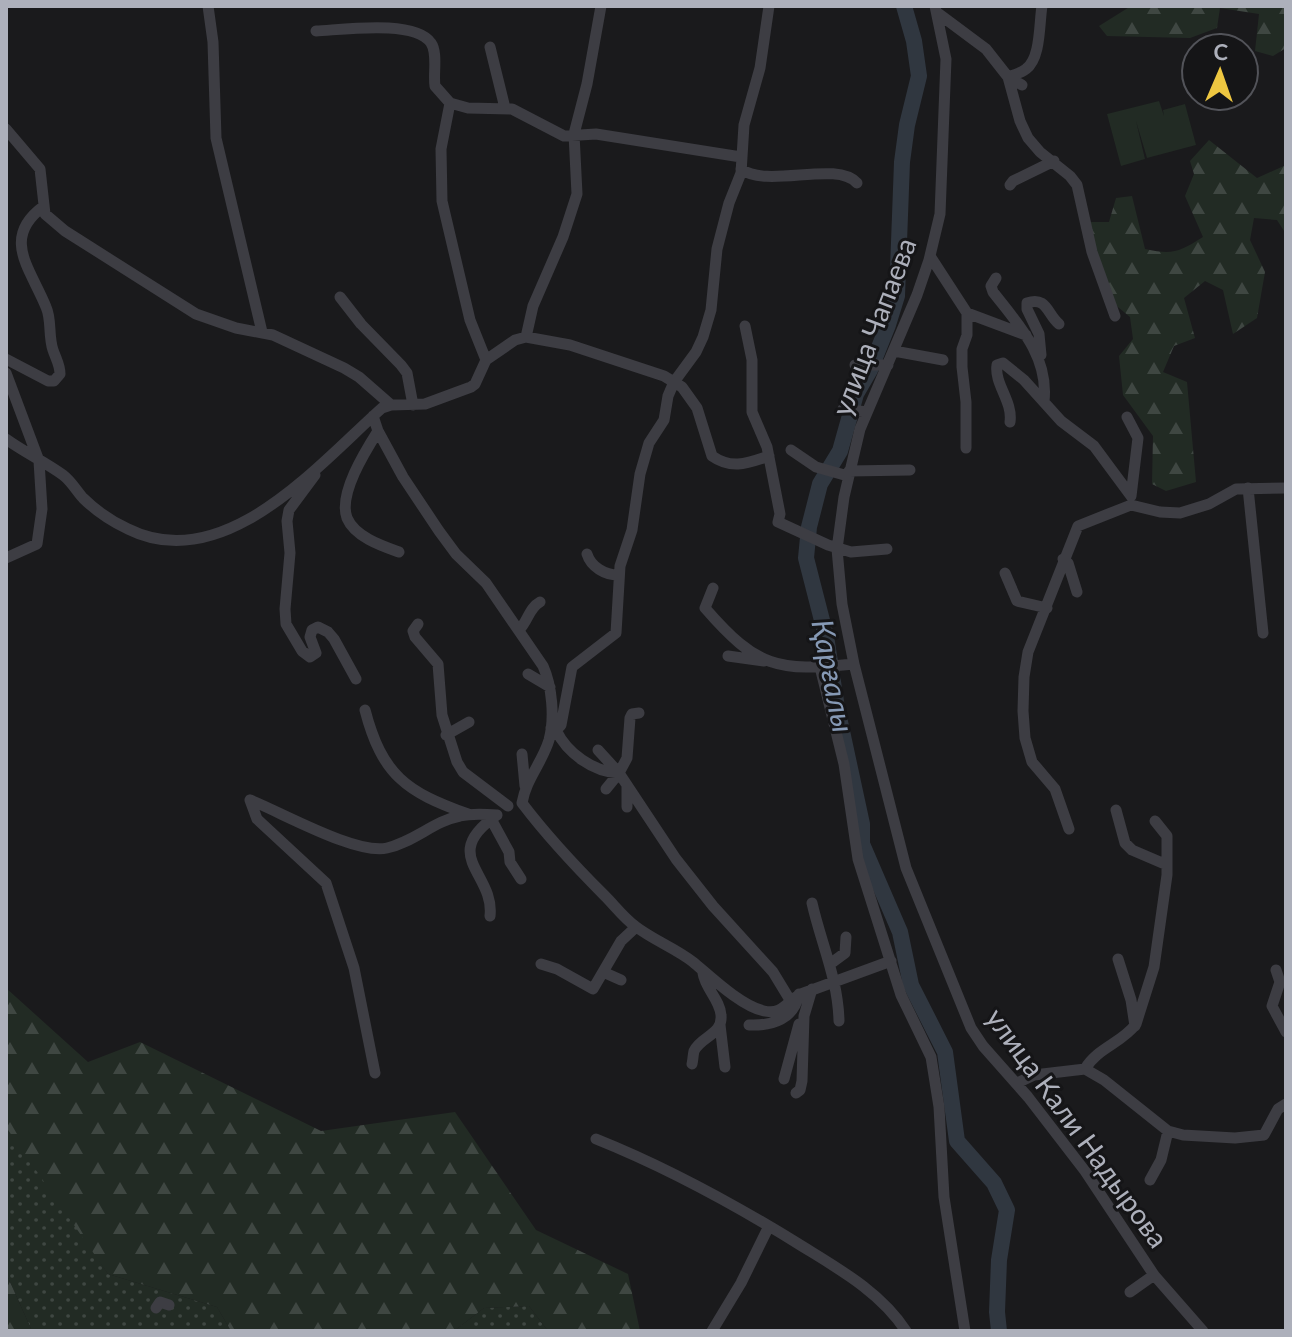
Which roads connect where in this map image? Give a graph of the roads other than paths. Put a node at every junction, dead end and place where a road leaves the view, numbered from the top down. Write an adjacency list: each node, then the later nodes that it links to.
1 (208, 6): 26 (street)
2 (601, 6): 13 (street)
3 (769, 6): 15 (street)
4 (1042, 6): 8 (street)
5 (937, 10): 8 (street); 19 (street, улица Чапаева)
6 (316, 31): 10 (street)
7 (490, 47): 11 (street)
8 (1008, 77): 9 (street); 14 (street)
9 (1022, 85)
10 (450, 103): 11 (street); 31 (street)
11 (505, 108): 13 (street)
12 (6, 129): 18 (street)
13 (574, 134): 15 (street); 28 (street)
14 (1054, 161): 17 (street); 23 (street)
15 (741, 163): 16 (street); 37 (street)
16 (857, 183)
17 (1010, 185)
18 (44, 206): 26 (street); 30 (street)
19 (930, 256): 22 (street); 29 (street, улица Чапаева)
20 (996, 278): 27 (street)
21 (340, 297): 40 (street)
22 (967, 313): 27 (street); 48 (street)
23 (1115, 316)
24 (1059, 324): 33 (street)
25 (745, 326): 50 (street)
26 (262, 332): 39 (street)
27 (1029, 336): 33 (street)
28 (526, 337): 31 (street); 37 (street)
29 (894, 351): 32 (street); 35 (street, улица Чапаева)
30 (6, 359)
31 (486, 360): 40 (street)
32 (943, 360)
33 (1040, 364): 38 (street)
34 (860, 365): 35 (street)
35 (883, 365): 42 (street, улица Чапаева)
36 (6, 373): 51 (street)
37 (674, 382): 50 (street); 67 (street)
38 (1044, 401): 45 (street); 59 (street)
39 (391, 405): 40 (street); 43 (street)
40 (413, 405)
41 (843, 409): 42 (street)
42 (862, 411): 54 (street, улица Чапаева)
43 (373, 416): 46 (street); 52 (street)
44 (1127, 417): 59 (street)
45 (1010, 422)
46 (378, 431): 55 (street); 62 (street)
47 (6, 439): 51 (street)
48 (966, 448)
49 (791, 450): 54 (street)
50 (769, 457): 60 (street)
51 (39, 461): 52 (street); 64 (street)
52 (321, 464): 80 (street)
53 (910, 470): 54 (street)
54 (849, 473): 60 (street, улица Чапаева)
55 (410, 486): 58 (street); 73 (street)
56 (1248, 488): 57 (street); 59 (street); 74 (street)
57 (1286, 488)
58 (429, 500)
59 (1131, 501): 65 (street)
60 (837, 549): 61 (street); 77 (street, улица Чапаева)
61 (887, 549)
62 (399, 552)
63 (587, 554): 67 (street)
64 (6, 558)
65 (1063, 559): 69 (street); 71 (street)
66 (1005, 573): 71 (street)
67 (618, 575): 85 (street)
68 (713, 588): 76 (street)
69 (1077, 592)
70 (540, 602): 73 (street)
71 (1047, 608): 100 (street)
72 (418, 624): 86 (street)
73 (519, 630): 81 (street)
74 (1263, 633)
75 (728, 656): 76 (street)
76 (764, 661): 78 (street)
77 (854, 664): 78 (street); 131 (street, улица Кали Надырова)
78 (822, 667): 108 (street)
79 (528, 674): 81 (street)
80 (356, 679)
81 (550, 687): 85 (street)
82 (365, 710): 97 (street)
83 (639, 713): 89 (street)
84 (469, 722): 86 (street)
85 (554, 729): 89 (street); 91 (street)
86 (446, 735): 94 (street)
87 (598, 750): 89 (street)
88 (522, 754): 91 (street)
89 (619, 773): 90 (street); 92 (street)
90 (627, 785): 95 (street); 117 (street)
91 (525, 787): 93 (street)
92 (606, 789)
93 (522, 803): 94 (street); 105 (street)
94 (508, 806): 98 (street)
95 (627, 807)
96 (1116, 810): 101 (street)
97 (468, 815): 98 (street); 129 (street)
98 (494, 817): 102 (street); 104 (street)
99 (1155, 821): 101 (street)
100 (1069, 829)
101 (1167, 865): 122 (street)
102 (521, 879)
103 (812, 903): 110 (street)
104 (490, 916)
105 (636, 927): 112 (street); 113 (street)
106 (846, 937): 110 (street)
107 (1118, 959): 122 (street)
108 (891, 961): 115 (street); 144 (street)
109 (541, 964): 112 (street)
110 (830, 964): 115 (street)
111 (1276, 970): 123 (street)
112 (603, 972): 114 (street)
113 (703, 972): 117 (street); 120 (street)
114 (621, 980)
115 (835, 981): 116 (street); 119 (street)
116 (812, 989): 117 (street); 118 (street)
117 (795, 997): 121 (street)
118 (806, 1009): 130 (street); 132 (street)
119 (839, 1021)
120 (720, 1024): 126 (street); 127 (street)
121 (749, 1025)
122 (1135, 1026): 125 (street)
123 (1286, 1032)
124 (1090, 1044): 125 (street)
125 (1092, 1058): 128 (street)
126 (692, 1064)
127 (725, 1067)
128 (1085, 1069): 131 (street); 134 (street)
129 (375, 1073)
130 (784, 1079)
131 (1017, 1083): 138 (street, улица Кали Надырова)
132 (796, 1093)
133 (1286, 1104): 134 (street)
134 (1168, 1131): 136 (street)
135 (596, 1139): 137 (street)
136 (1150, 1180)
137 (769, 1226): 142 (street); 143 (street)
138 (1154, 1275): 139 (street); 145 (street, улица Кали Надырова)
139 (1130, 1292)
140 (169, 1305): 141 (street)
141 (156, 1308)
142 (712, 1331)
143 (906, 1331)
144 (965, 1331)
145 (1203, 1331)

